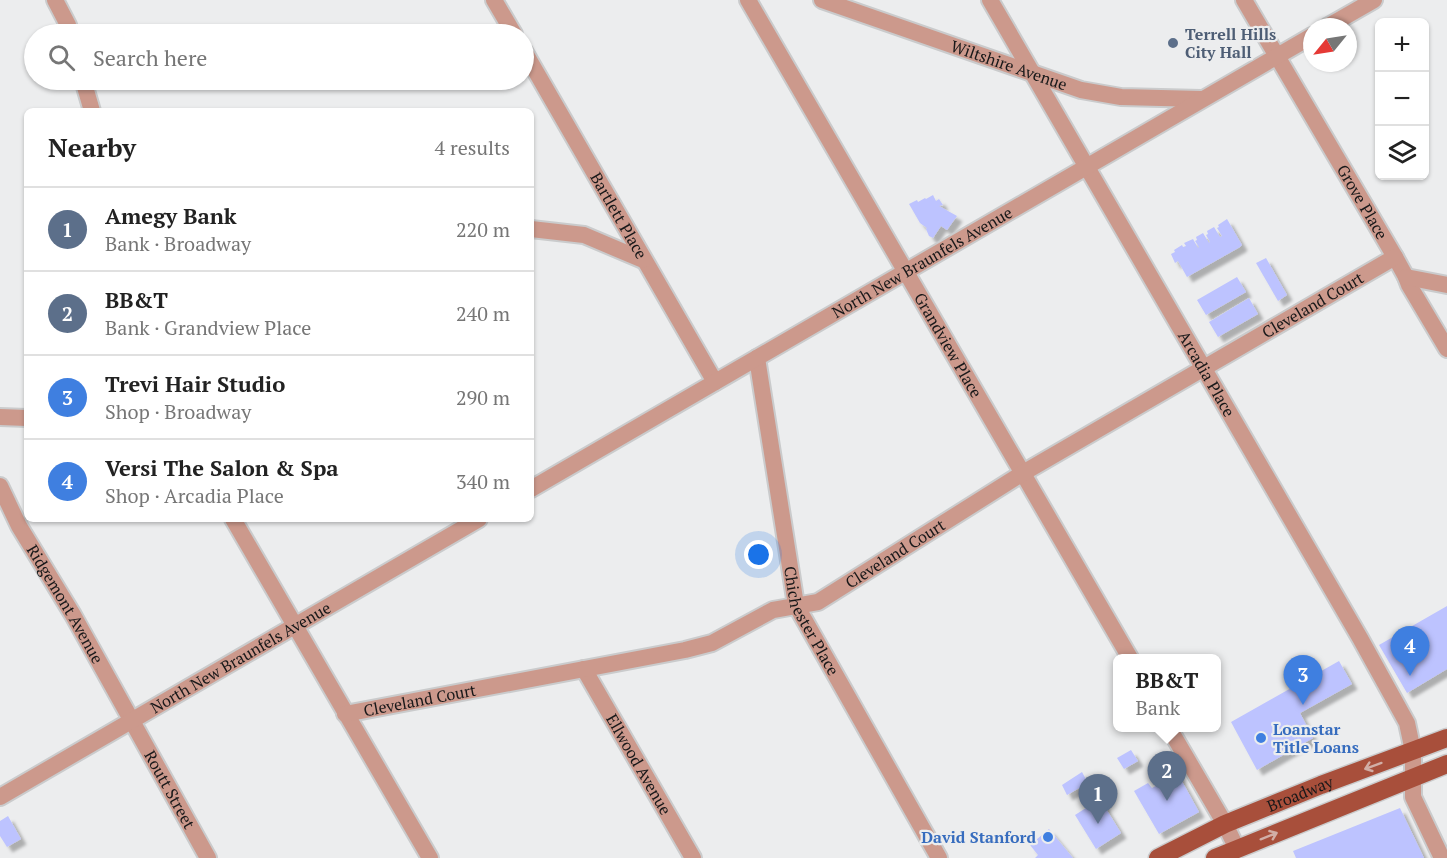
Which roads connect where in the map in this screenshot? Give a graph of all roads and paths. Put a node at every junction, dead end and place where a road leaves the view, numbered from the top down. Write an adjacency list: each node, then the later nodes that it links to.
1 (55, 0): 9 (street)
2 (494, 0): 10 (street)
3 (748, 0): 22 (street, Grandview Place)
4 (822, 0): 14 (street, Wiltshire Avenue)
5 (990, 0): 14 (street, Arcadia Place)
6 (1244, 0): 12 (street, Grove Place)
7 (1374, 0): 8 (street)
8 (1343, 18)
9 (67, 24)
10 (508, 24)
11 (1303, 41): 12 (street, North New Braunfels Avenue)
12 (1276, 56): 16 (street, North New Braunfels Avenue); 20 (street, Grove Place)
13 (534, 68): 21 (street, Bartlett Place)
14 (1033, 74): 16 (street, Wiltshire Avenue); 18 (street, Arcadia Place)
15 (86, 90): 17 (street)
16 (1202, 99): 18 (street, North New Braunfels Avenue)
17 (91, 108)
18 (1086, 167): 22 (street, North New Braunfels Avenue); 27 (street, Arcadia Place)
19 (534, 230): 21 (street)
20 (1395, 257): 23 (street, Grove Place); 27 (street, Cleveland Court)
21 (644, 260): 28 (street, Bartlett Place)
22 (906, 271): 26 (street, North New Braunfels Avenue); 31 (street, Grandview Place)
23 (1406, 277): 24 (street); 25 (street, Grove Place)
24 (1447, 285)
25 (1447, 349)
26 (757, 358): 28 (street, North New Braunfels Avenue); 36 (street, Chichester Place)
27 (1204, 368): 31 (street, Cleveland Court); 44 (street, Arcadia Place)
28 (715, 382): 33 (street, North New Braunfels Avenue)
29 (0, 417): 30 (street)
30 (24, 418)
31 (1023, 473): 36 (street, Cleveland Court); 38 (street, Grandview Place)
32 (0, 486): 41 (street, Ridgemont Avenue)
33 (534, 487)
34 (234, 522): 37 (street)
35 (474, 522): 37 (street, North New Braunfels Avenue)
36 (796, 605): 39 (street, Cleveland Court); 54 (street, Chichester Place)
37 (294, 626): 40 (street); 41 (street, North New Braunfels Avenue)
38 (1128, 654)
39 (584, 669): 40 (street, Cleveland Court); 53 (street, Ellwood Avenue)
40 (345, 714): 52 (street)
41 (130, 721): 47 (street, North New Braunfels Avenue); 51 (street, Routt Street)
42 (1171, 732): 48 (street)
43 (1447, 738): 44 (main road, Broadway)
44 (1413, 752): 46 (street, Arcadia Place); 48 (main road, Broadway, one-way to 48)
45 (1447, 764): 46 (main road, Broadway)
46 (1413, 778): 50 (main road, Broadway, one-way to 46); 57 (street, Arcadia Place)
47 (0, 797)
48 (1225, 824): 49 (main road, Broadway); 50 (street)
49 (1201, 836): 55 (main road, Broadway); 56 (street)
50 (1237, 849): 56 (main road, Broadway)
51 (208, 858)
52 (430, 858)
53 (693, 858)
54 (939, 858)
55 (1158, 858)
56 (1213, 858)
57 (1442, 858)

